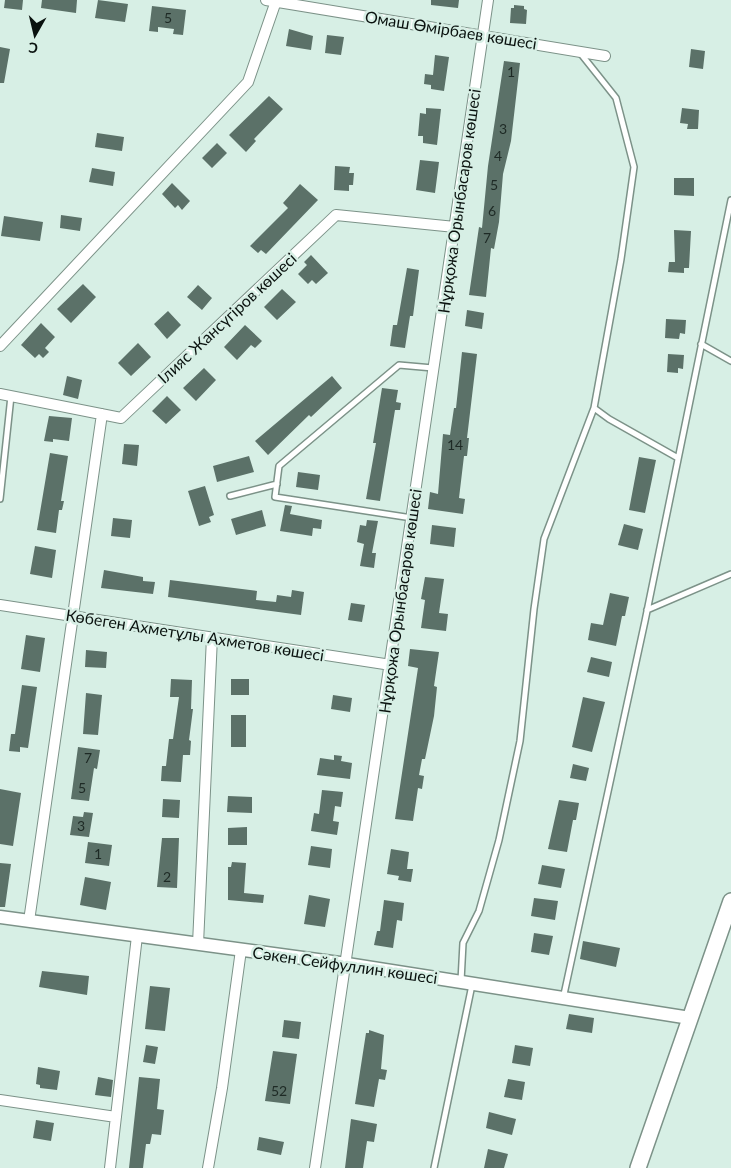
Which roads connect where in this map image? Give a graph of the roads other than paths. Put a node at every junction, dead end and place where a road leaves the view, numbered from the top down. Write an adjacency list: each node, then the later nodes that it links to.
1 (488, 0): 3 (street, Нұрқожа Орынбасаров көшесі)
2 (271, 1): 3 (street, Омаш Өмірбаев көшесі); 9 (street)
3 (483, 34): 4 (street, Омаш Өмірбаев көшесі); 7 (street, Нұрқожа Орынбасаров көшесі)
4 (580, 51): 5 (street, Омаш Өмірбаев көшесі); 14 (lane)
5 (605, 56)
6 (731, 200): 8 (lane)
7 (455, 227): 11 (street, Нұрқожа Орынбасаров көшесі); 15 (street, Ілияс Жансүгіров көшесі)
8 (701, 344): 10 (lane); 16 (lane)
9 (0, 346)
10 (731, 361)
11 (434, 368): 17 (lane); 20 (street, Нұрқожа Орынбасаров көшесі)
12 (0, 394): 13 (street, Ілияс Жансүгіров көшесі)
13 (11, 396): 15 (street, Ілияс Жансүгіров көшесі); 19 (lane)
14 (594, 408): 16 (lane); 34 (lane)
15 (102, 414): 24 (street)
16 (678, 458): 23 (lane)
17 (277, 484): 18 (lane); 20 (lane)
18 (230, 496)
19 (0, 498)
20 (412, 518): 26 (street, Нұрқожа Орынбасаров көшесі)
21 (731, 574): 23 (lane)
22 (0, 605): 24 (street, Көбеген Ахметұлы Ахметов көшесі)
23 (647, 610): 35 (lane)
24 (72, 617): 25 (street, Көбеген Ахметұлы Ахметов көшесі); 29 (street)
25 (212, 637): 26 (street, Көбеген Ахметұлы Ахметов көшесі); 31 (street)
26 (391, 665): 33 (street, Нұрқожа Орынбасаров көшесі)
27 (731, 901): 36 (main road)
28 (0, 917): 29 (street, Сәкен Сейфуллин көшесі)
29 (29, 921): 30 (street, Сәкен Сейфуллин көшесі)
30 (137, 936): 31 (street, Сәкен Сейфуллин көшесі); 38 (street)
31 (198, 944): 32 (street, Сәкен Сейфуллин көшесі)
32 (240, 950): 33 (street, Сәкен Сейфуллин көшесі); 40 (street)
33 (347, 964): 34 (street, Сәкен Сейфуллин көшесі); 41 (street, Нұрқожа Орынбасаров көшесі)
34 (467, 983): 35 (street, Сәкен Сейфуллин көшесі); 42 (lane)
35 (562, 999): 36 (street, Сәкен Сейфуллин көшесі)
36 (690, 1018): 43 (main road)
37 (0, 1100): 38 (street)
38 (116, 1117): 39 (street)
39 (110, 1168)
40 (208, 1168)
41 (315, 1168)
42 (434, 1168)
43 (638, 1168)

